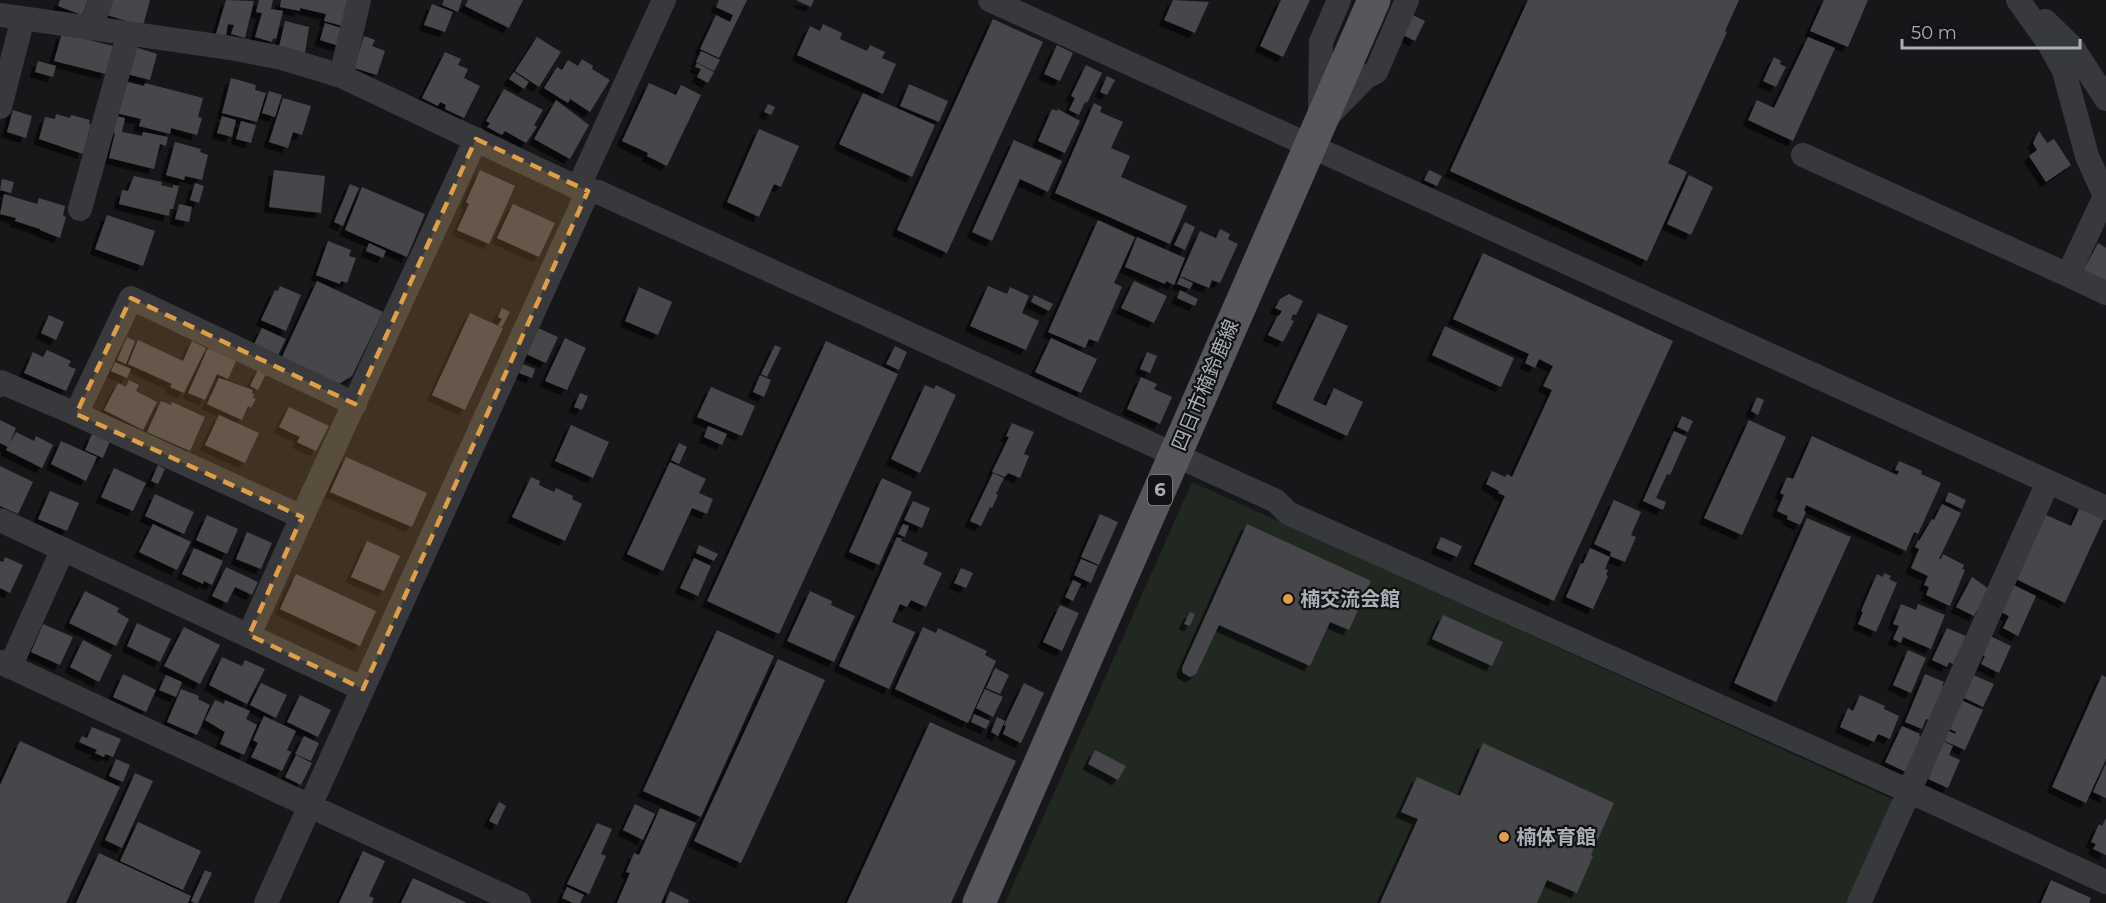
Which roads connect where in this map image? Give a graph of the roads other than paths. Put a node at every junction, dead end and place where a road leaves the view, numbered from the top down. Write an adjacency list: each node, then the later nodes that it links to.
1 (101, 0): 10 (street)
2 (359, 0): 12 (street)
3 (663, 0): 18 (street)
4 (990, 0): 15 (street)
5 (1339, 0): 15 (street)
6 (1374, 0): 15 (main road, 四日市楠鈴鹿線 / 6)
7 (1407, 0): 15 (street)
8 (2020, 0): 13 (street); 20 (street)
9 (12, 17): 10 (street); 14 (street)
10 (91, 27): 11 (street)
11 (129, 33): 12 (street); 19 (street)
12 (341, 76): 16 (street)
13 (2106, 99)
14 (0, 107)
15 (1314, 135): 25 (main road, 四日市楠鈴鹿線 / 6); 26 (street)
16 (476, 139): 18 (street); 23 (street)
17 (1803, 155): 20 (street)
18 (583, 189): 25 (street); 33 (street)
19 (80, 209)
20 (2068, 275): 21 (street)
21 (2106, 293)
22 (0, 385): 24 (street)
23 (355, 404): 24 (street); 28 (street)
24 (76, 414): 28 (street)
25 (1175, 455): 34 (street); 39 (main road, 四日市楠鈴鹿線 / 6)
26 (2048, 482): 27 (street); 34 (street)
27 (2106, 508)
28 (302, 517): 31 (street)
29 (0, 520): 30 (street)
30 (63, 549): 31 (street); 32 (street)
31 (249, 635): 33 (street)
32 (5, 665): 35 (street)
33 (363, 689): 35 (street)
34 (1911, 792): 36 (street); 40 (street)
35 (310, 807): 37 (street); 38 (street)
36 (2106, 882)
37 (266, 903)
38 (519, 903)
39 (979, 903)
40 (1860, 903)

